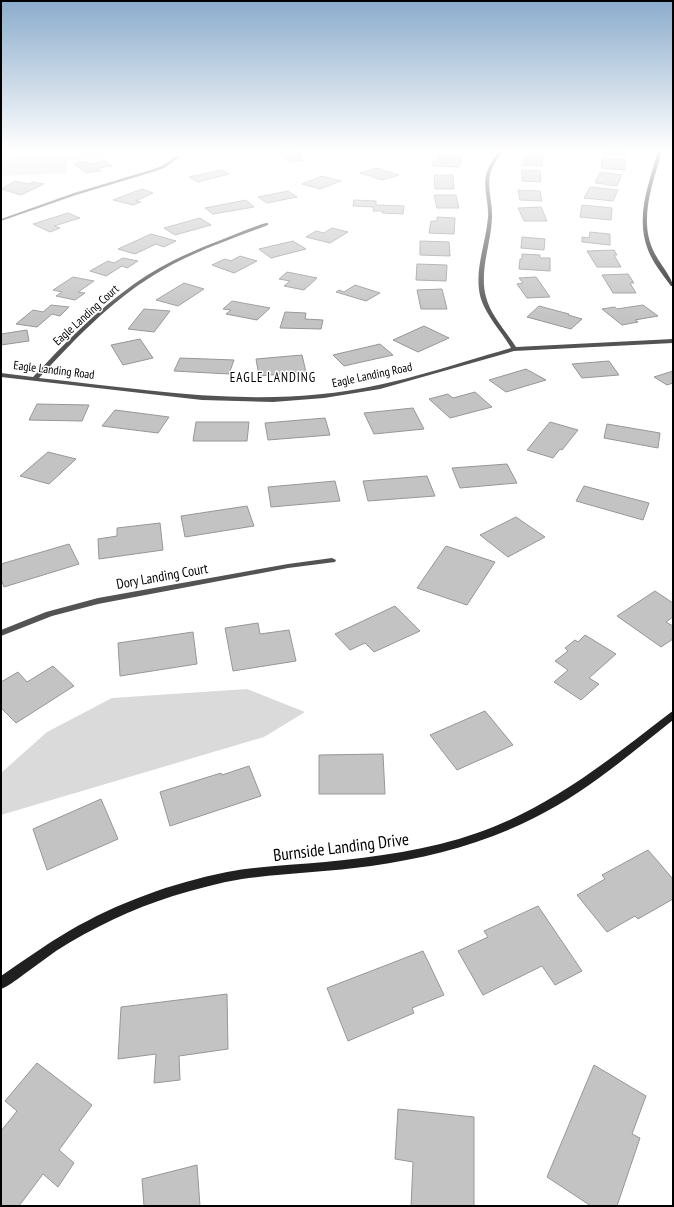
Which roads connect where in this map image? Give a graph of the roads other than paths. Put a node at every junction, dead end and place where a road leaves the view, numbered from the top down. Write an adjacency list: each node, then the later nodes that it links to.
1 (36, 207): 5 (street)
2 (489, 207): 10 (street)
3 (645, 207): 8 (street)
4 (1, 214): 5 (street)
5 (10, 216): 6 (street)
6 (1, 220)
7 (266, 224): 12 (street, Eagle Landing Court)
8 (673, 285)
9 (673, 341): 10 (street, Eagle Landing Road)
10 (514, 349): 12 (street, Eagle Landing Road)
11 (1, 375): 12 (street, Eagle Landing Road)
12 (34, 379)
13 (332, 560): 14 (street, Dory Landing Court)
14 (1, 633)
15 (673, 715): 16 (street, Burnside Landing Drive)
16 (1, 983)

